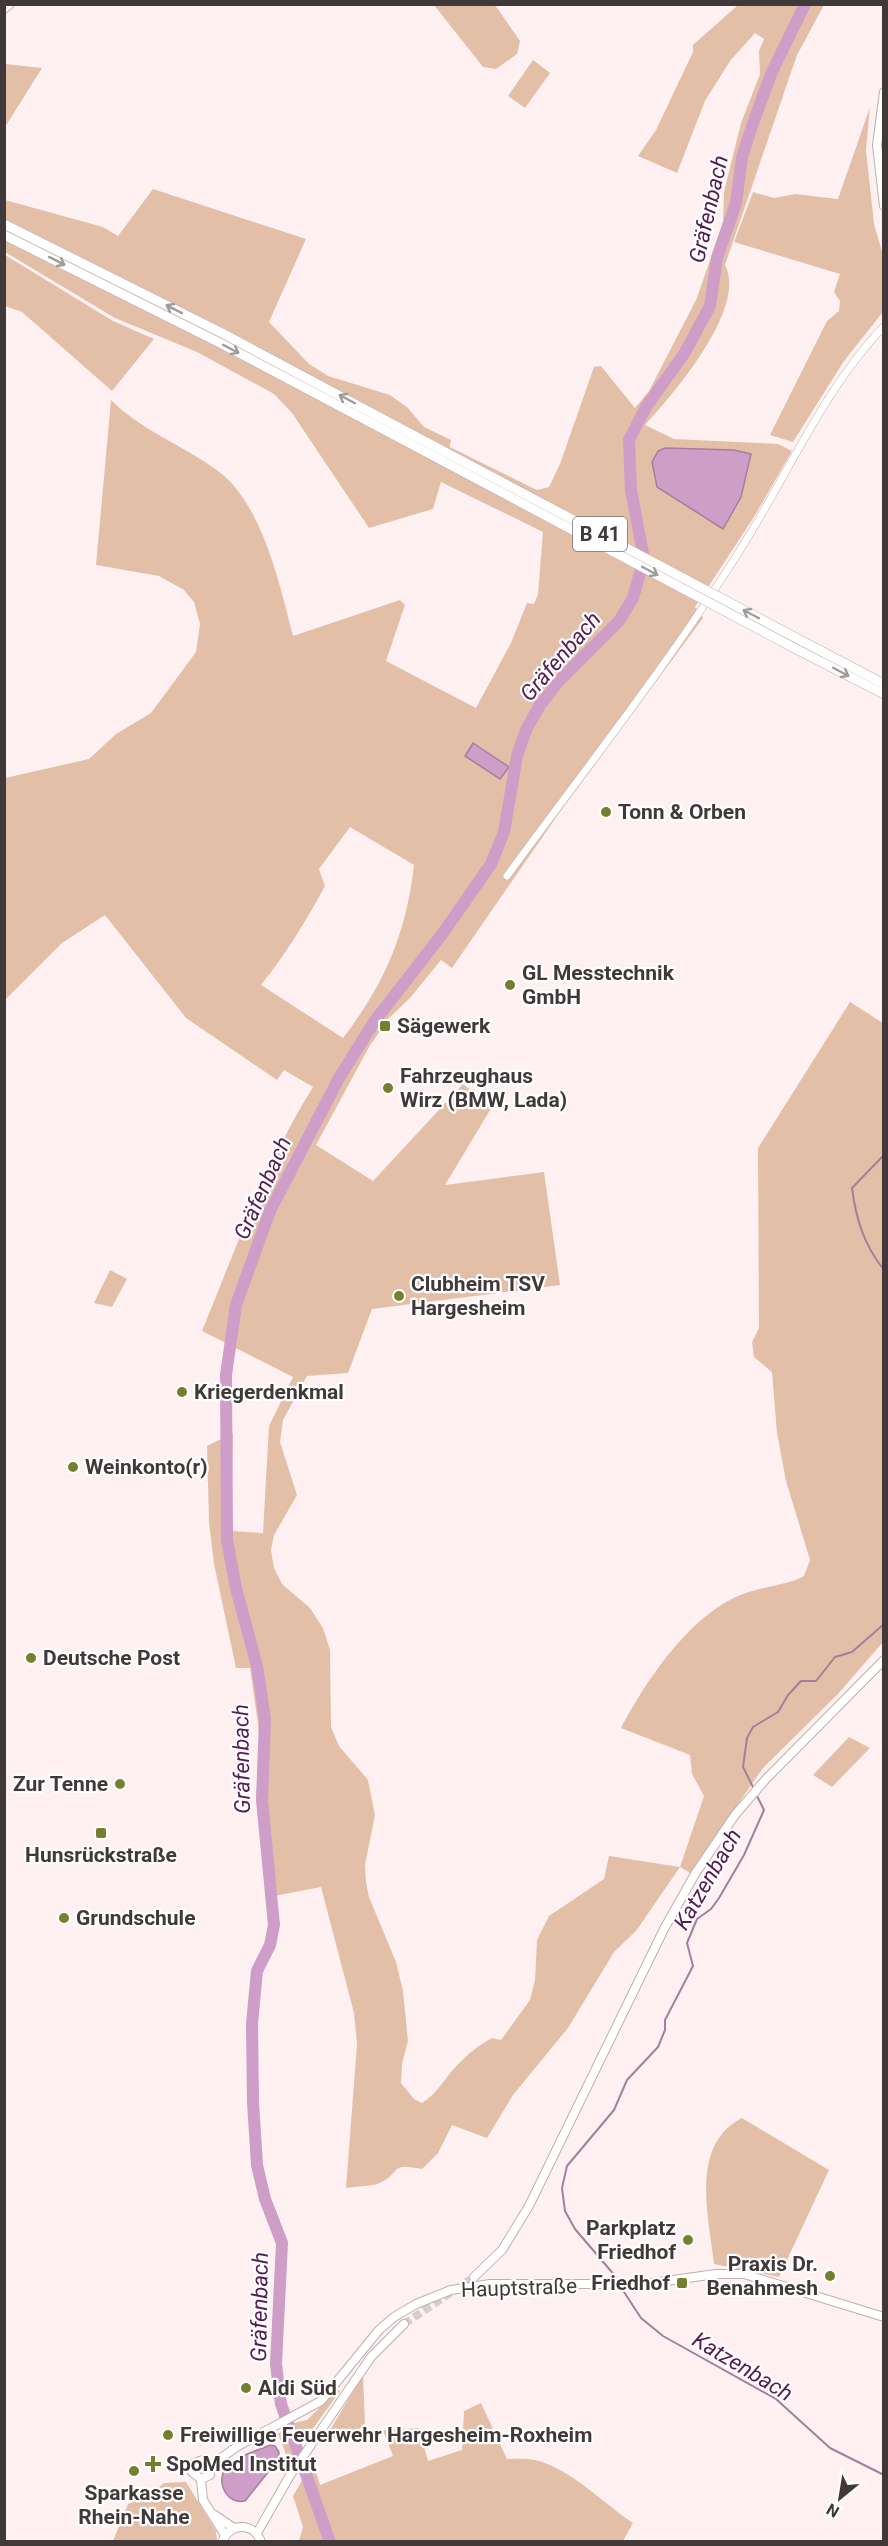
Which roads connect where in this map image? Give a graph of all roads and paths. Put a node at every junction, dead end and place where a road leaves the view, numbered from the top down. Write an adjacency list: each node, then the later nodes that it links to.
1 (10, 4): 2 (main road)
2 (4, 9)
3 (884, 92): 4 (main road)
4 (884, 206)
5 (4, 224): 10 (highway, B 41, one-way to 5)
6 (4, 235): 10 (highway, B 41, one-way to 10)
7 (884, 326): 9 (street)
8 (884, 333): 9 (street)
9 (864, 351): 14 (street)
10 (396, 431): 11 (highway, B 41, bridge)
11 (800, 646): 12 (highway, B 41); 13 (highway, B 41, one-way to 13)
12 (884, 684)
13 (884, 694)
14 (507, 876)
15 (884, 1660): 16 (main road)
16 (474, 2277)
17 (884, 2317): 19 (main road, Hauptstraße)
18 (404, 2324): 21 (main road)
19 (211, 2465): 20 (main road); 20 (main road)
20 (201, 2479): 22 (main road)
21 (275, 2499): 23 (main road); 25 (main road)
22 (209, 2510): 24 (main road); 26 (main road)
23 (247, 2527): 24 (main road); 25 (main road)
24 (234, 2528): 26 (main road)
25 (259, 2537)
26 (223, 2538)

